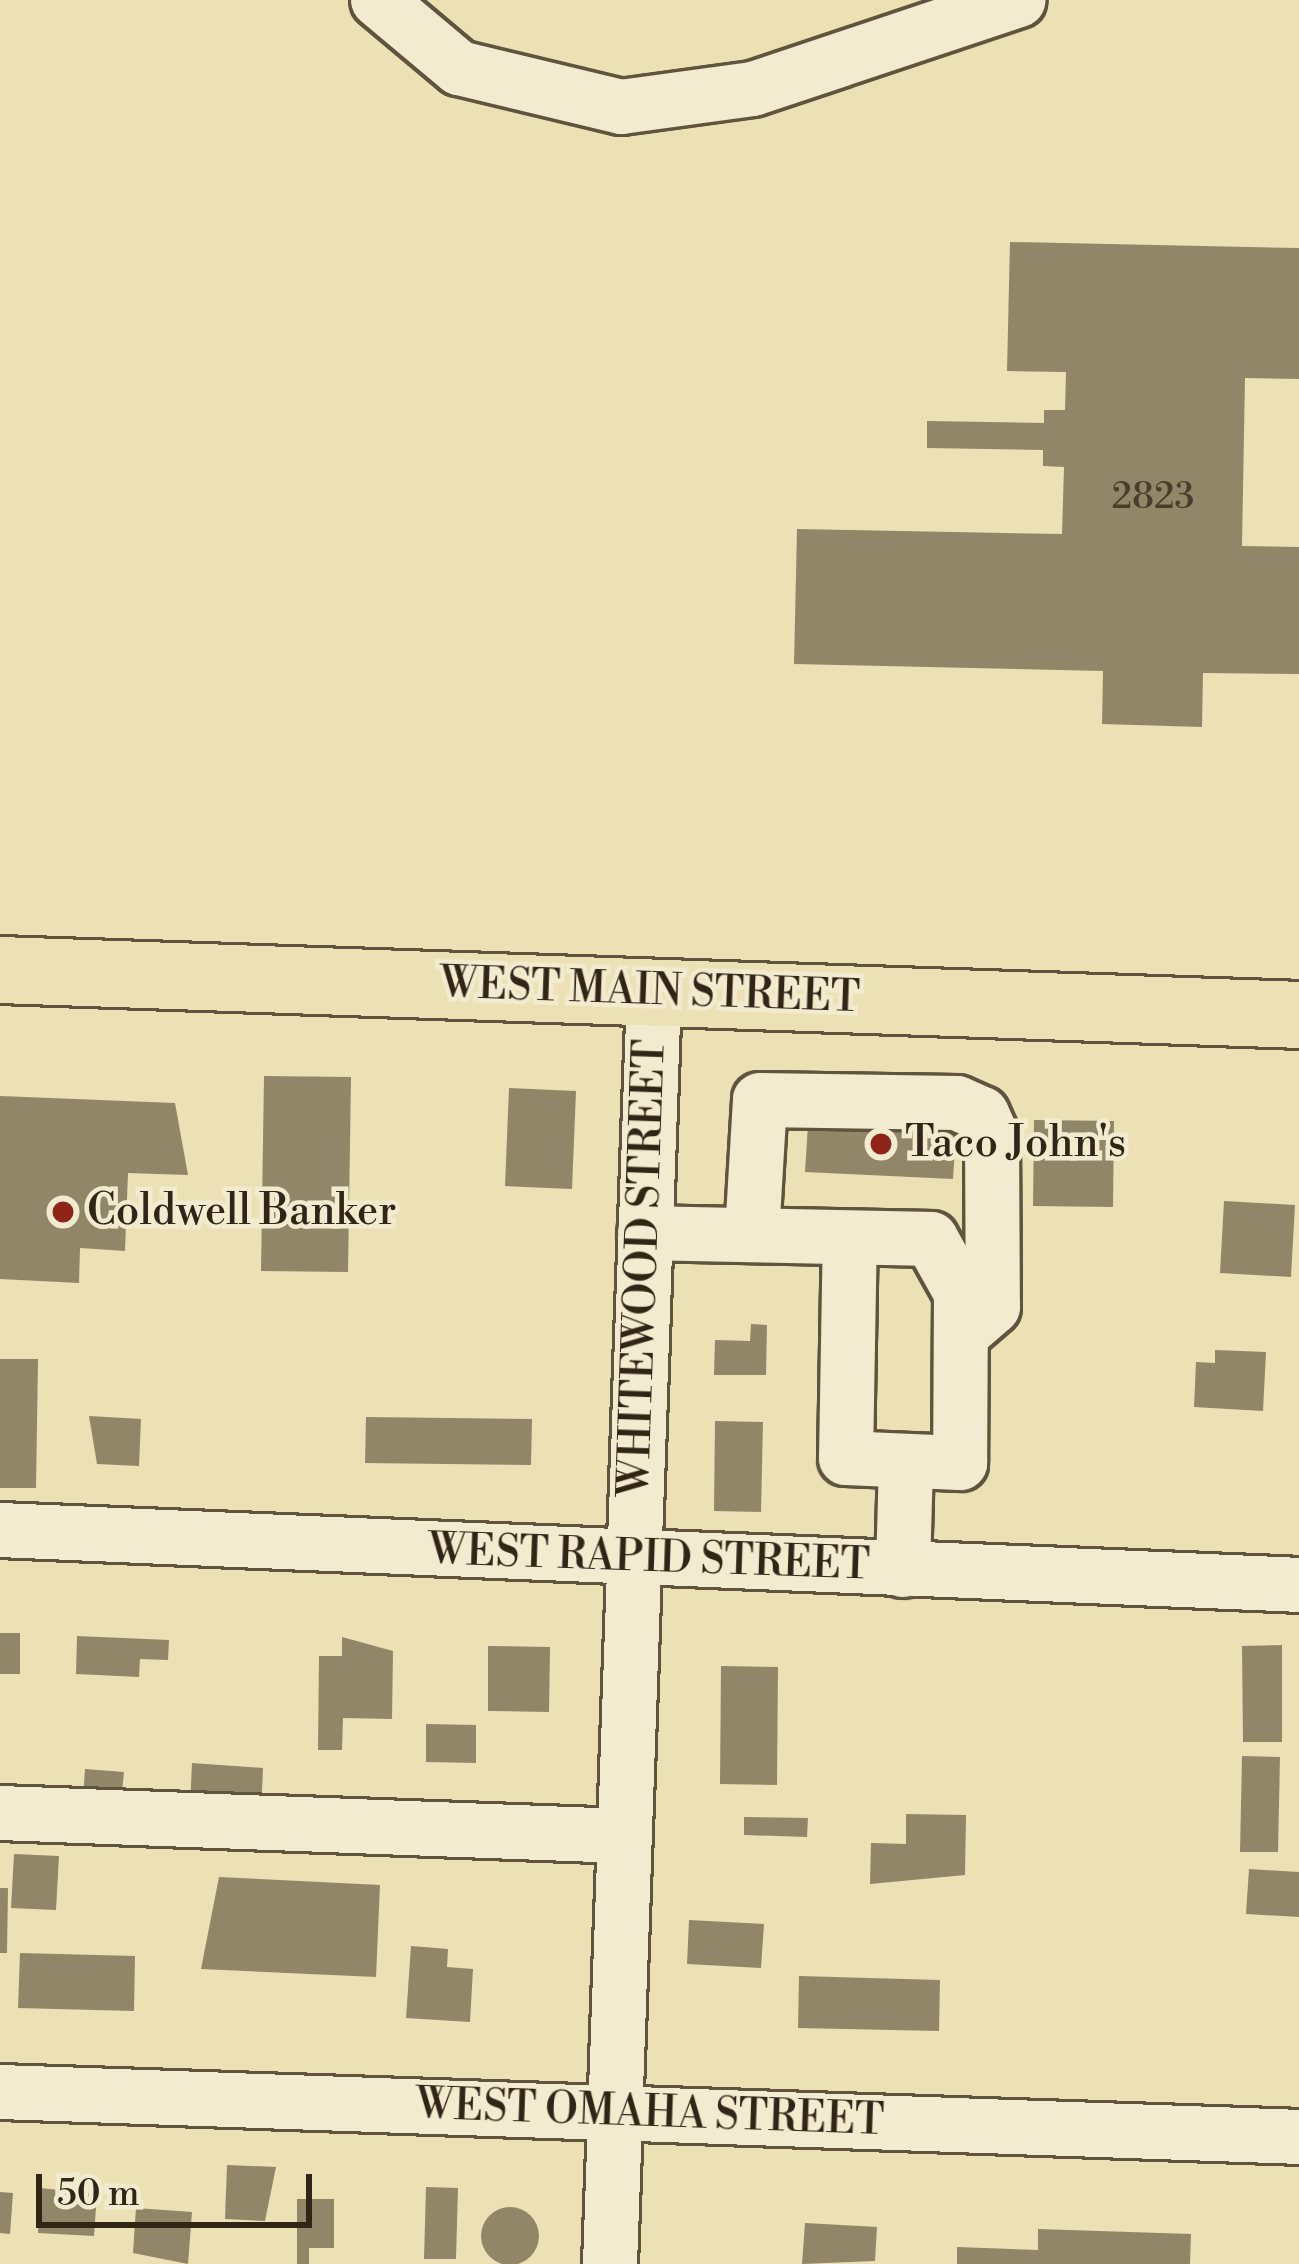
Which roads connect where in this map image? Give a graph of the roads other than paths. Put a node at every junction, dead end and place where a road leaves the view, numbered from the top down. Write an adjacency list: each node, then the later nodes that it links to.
1 (378, 0): 2 (street)
2 (1019, 0)
3 (0, 970): 4 (main road, WEST MAIN STREET)
4 (654, 992): 5 (main road, WEST MAIN STREET); 6 (street, WHITEWOOD STREET)
5 (1299, 1015)
6 (645, 1232): 7 (street); 12 (street, WHITEWOOD STREET)
7 (752, 1235): 8 (street); 9 (street)
8 (850, 1238): 9 (street); 10 (street)
9 (961, 1335): 10 (street)
10 (906, 1462): 13 (street)
11 (0, 1530): 12 (street, WEST RAPID STREET)
12 (634, 1559): 13 (street, WEST RAPID STREET); 16 (street, WHITEWOOD STREET)
13 (903, 1570): 14 (street, WEST RAPID STREET)
14 (1299, 1585)
15 (0, 1813): 16 (street)
16 (625, 1836): 18 (street, WHITEWOOD STREET)
17 (0, 2092): 18 (street, WEST OMAHA STREET)
18 (616, 2112): 19 (street, WEST OMAHA STREET); 20 (street, WHITEWOOD STREET)
19 (1299, 2137)
20 (610, 2264)

